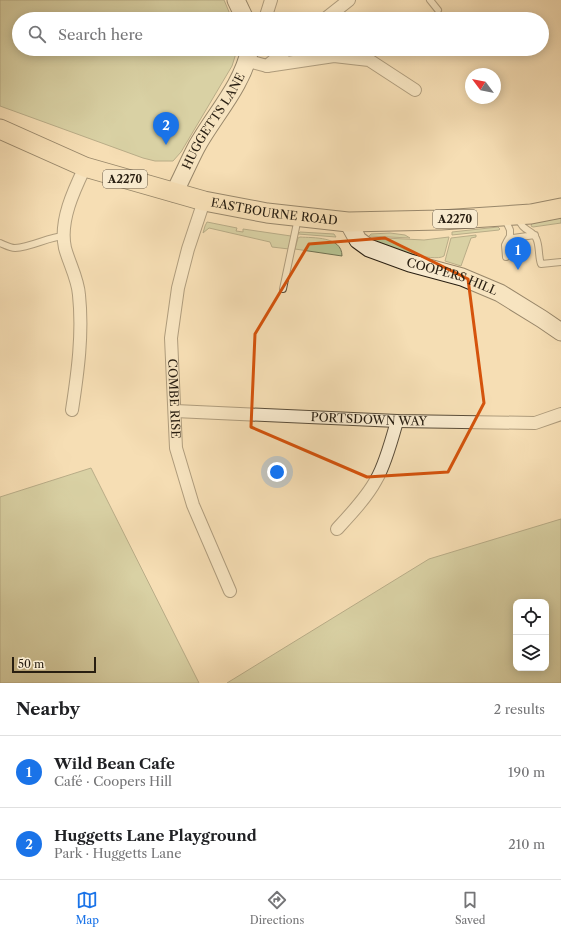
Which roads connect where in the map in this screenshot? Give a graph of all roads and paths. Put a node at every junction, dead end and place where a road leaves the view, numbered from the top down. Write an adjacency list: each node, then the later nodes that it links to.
1 (236, 0): 6 (street)
2 (270, 0): 7 (street)
3 (349, 0): 8 (street)
4 (430, 0): 5 (lane)
5 (438, 10)
6 (242, 12)
7 (267, 12)
8 (334, 12)
9 (249, 56): 16 (street, HUGGETTS LANE)
10 (251, 56): 12 (street)
11 (279, 56): 12 (street)
12 (267, 66): 13 (street)
13 (415, 90)
14 (0, 129): 15 (main road, EASTBOURNE ROAD / A2270)
15 (84, 167): 16 (main road, EASTBOURNE ROAD / A2270); 23 (street)
16 (174, 193): 17 (main road, EASTBOURNE ROAD / A2270)
17 (204, 201): 20 (main road, EASTBOURNE ROAD / A2270); 31 (street, COMBE RISE)
18 (561, 208): 19 (main road, EASTBOURNE ROAD / A2270)
19 (510, 215): 21 (main road, EASTBOURNE ROAD / A2270); 22 (lane); 24 (lane)
20 (298, 217): 21 (main road, EASTBOURNE ROAD / A2270); 28 (lane)
21 (348, 222): 29 (street, COOPERS HILL)
22 (536, 233): 24 (lane); 27 (lane)
23 (64, 236): 25 (lane); 30 (street)
24 (507, 241): 26 (lane)
25 (0, 243)
26 (506, 257)
27 (561, 262)
28 (283, 289)
29 (561, 332)
30 (72, 410)
31 (174, 411): 33 (street, PORTSDOWN WAY); 35 (street, COMBE RISE)
32 (561, 414): 33 (street, PORTSDOWN WAY)
33 (397, 421): 34 (street)
34 (337, 529)
35 (230, 591)

